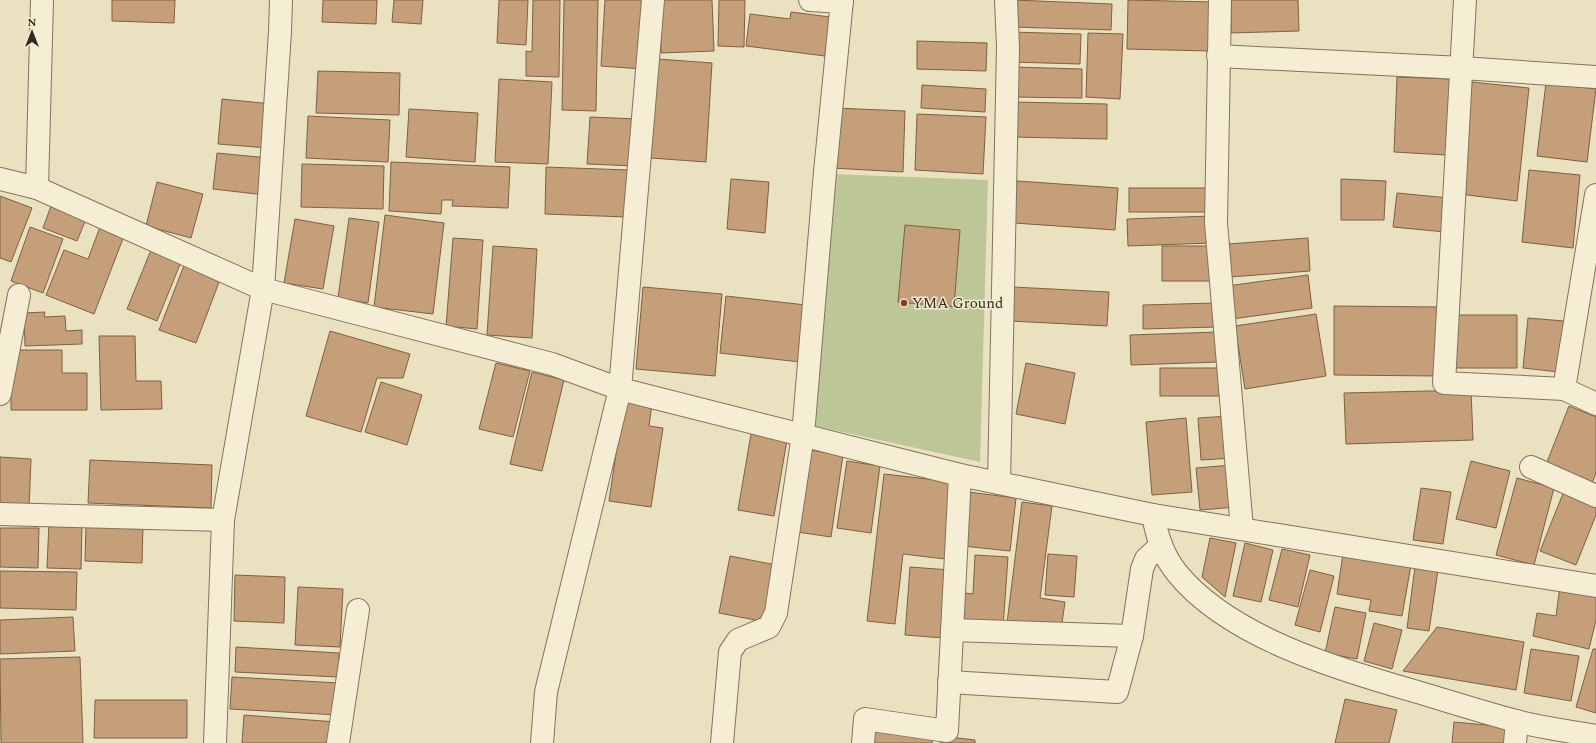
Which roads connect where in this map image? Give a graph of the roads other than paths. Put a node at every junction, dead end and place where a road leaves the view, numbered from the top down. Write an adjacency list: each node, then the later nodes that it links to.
1 (42, 0): 13 (street)
2 (281, 0): 15 (street)
3 (653, 0): 17 (street)
4 (810, 0): 8 (street)
5 (1006, 0): 24 (street)
6 (1220, 0): 9 (street)
7 (1464, 0): 10 (street)
8 (842, 1): 21 (street)
9 (1218, 56): 10 (street); 29 (street)
10 (1462, 68): 11 (street); 18 (street)
11 (1596, 78)
12 (0, 179): 13 (street)
13 (37, 188): 15 (street)
14 (1596, 195): 18 (street)
15 (263, 290): 17 (street); 28 (street)
16 (19, 295): 19 (street)
17 (620, 389): 21 (street); 40 (street)
18 (1564, 389): 20 (street)
19 (0, 394)
20 (1596, 404)
21 (803, 435): 23 (street); 41 (street)
22 (1531, 467): 25 (street)
23 (960, 475): 24 (street); 33 (street)
24 (999, 483): 27 (street)
25 (1596, 496)
26 (0, 514): 28 (street)
27 (1153, 515): 29 (street); 30 (street)
28 (224, 520): 38 (street)
29 (1242, 529): 31 (street)
30 (1161, 545): 34 (street); 36 (street)
31 (1596, 586)
32 (358, 610): 39 (street)
33 (952, 630): 34 (street); 35 (street)
34 (1132, 636): 35 (street)
35 (949, 682): 42 (street)
36 (1517, 721): 37 (street); 43 (street)
37 (1596, 736)
38 (215, 743)
39 (338, 743)
40 (542, 743)
41 (722, 743)
42 (863, 743)
43 (1515, 743)

